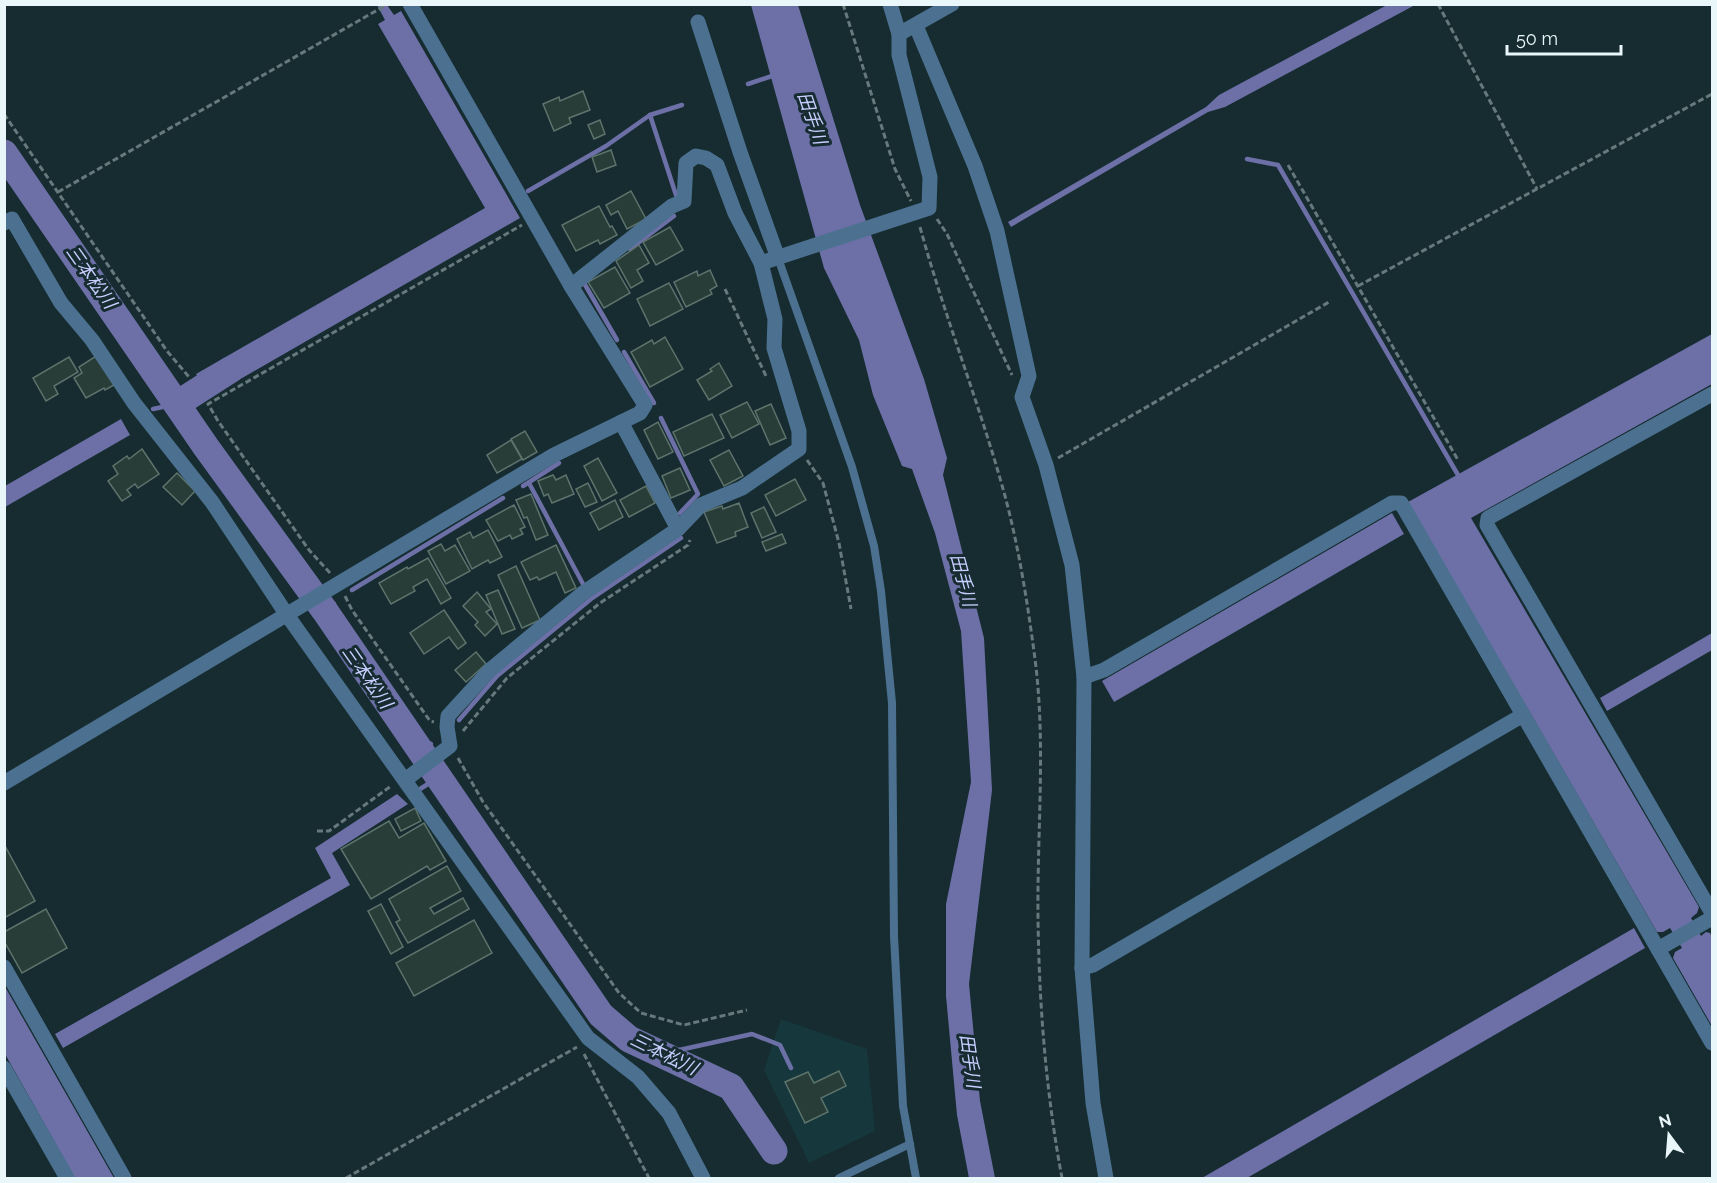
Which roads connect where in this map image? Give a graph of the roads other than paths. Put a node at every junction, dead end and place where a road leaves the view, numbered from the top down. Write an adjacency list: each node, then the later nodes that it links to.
1 (410, 4): 10 (street)
2 (890, 4): 6 (street)
3 (952, 4): 5 (street)
4 (698, 22): 8 (street)
5 (916, 26): 6 (street); 15 (street)
6 (899, 34): 8 (street)
7 (4, 223): 14 (street)
8 (783, 256): 9 (street); 26 (lane)
9 (761, 263): 10 (street); 13 (street)
10 (571, 286): 12 (street)
11 (1713, 394): 19 (street)
12 (621, 422): 13 (street); 14 (street)
13 (678, 530): 17 (street)
14 (290, 614): 17 (street); 18 (street)
15 (1084, 677): 16 (street); 23 (street)
16 (1523, 715): 21 (street); 23 (street)
17 (405, 780): 29 (street)
18 (4, 783)
19 (1713, 913)
20 (1706, 922): 21 (street)
21 (1658, 949): 24 (street)
22 (4, 967): 28 (street)
23 (1082, 968): 32 (street)
24 (1713, 1043)
25 (4, 1068): 27 (street)
26 (910, 1144): 30 (lane); 31 (lane)
27 (67, 1179)
28 (124, 1179)
29 (703, 1179)
30 (838, 1179)
31 (916, 1179)
32 (1106, 1179)

